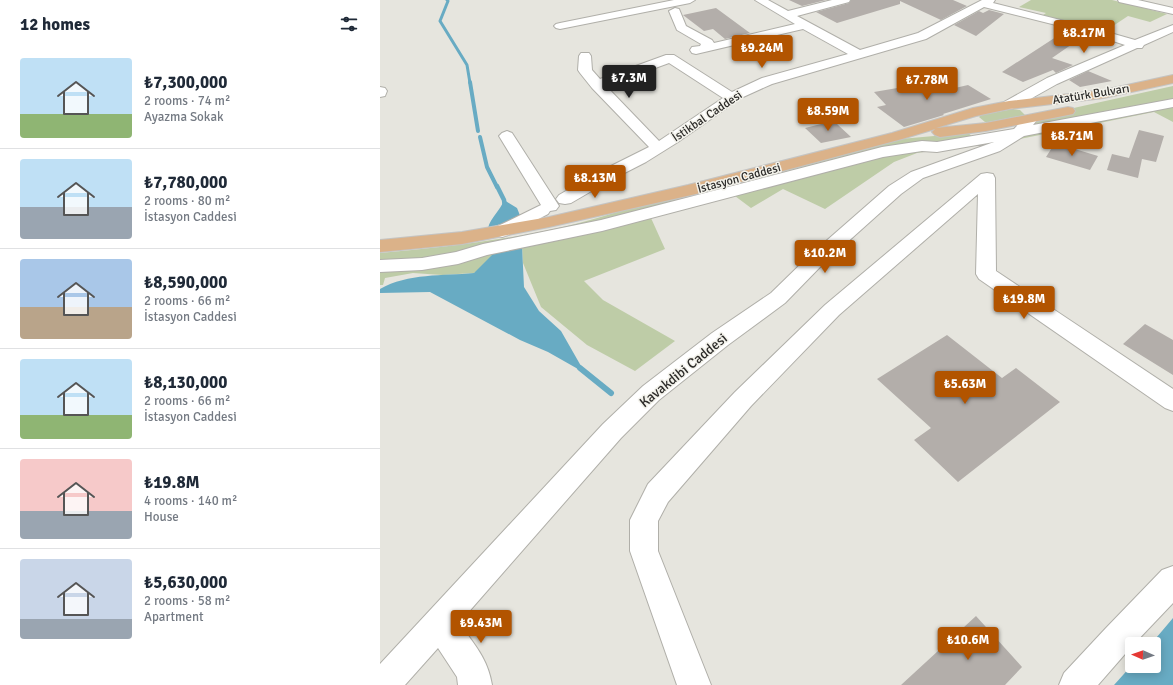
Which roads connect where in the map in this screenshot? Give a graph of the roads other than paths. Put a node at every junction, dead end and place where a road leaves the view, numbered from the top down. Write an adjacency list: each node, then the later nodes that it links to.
1 (690, 0): 6 (street)
2 (760, 0): 8 (street)
3 (845, 0): 8 (street)
4 (1122, 0): 7 (street)
5 (980, 3): 12 (street); 15 (street, İstikbal Caddesi)
6 (651, 8): 10 (street); 13 (street)
7 (1173, 11)
8 (787, 15): 9 (street)
9 (804, 25): 13 (street); 15 (street)
10 (560, 26)
11 (1173, 28): 12 (street)
12 (1138, 45): 23 (street)
13 (704, 48): 16 (street)
14 (585, 56): 18 (street)
15 (859, 56): 21 (street, İstikbal Caddesi)
16 (670, 58): 18 (street); 21 (street)
17 (1173, 79): 23 (main road, Atatürk Bulvarı)
18 (597, 85): 29 (street)
19 (1173, 87): 25 (main road, Atatürk Bulvarı)
20 (1173, 97): 25 (street)
21 (732, 98): 29 (street, İstikbal Caddesi)
22 (1173, 103): 25 (street)
23 (1009, 105): 24 (main road, Atatürk Bulvarı); 25 (main road, Atatürk Bulvarı)
24 (973, 112): 27 (main road, İstasyon Caddesi); 28 (main road)
25 (1025, 128): 28 (street)
26 (507, 136): 30 (street)
27 (897, 136): 28 (main road, İstasyon Caddesi); 31 (main road, İstasyon Caddesi)
28 (990, 138): 33 (street); 36 (street, Kavakdibi Caddesi)
29 (658, 148): 30 (street, İstikbal Caddesi)
30 (551, 209): 31 (main road, İstasyon Caddesi); 31 (street); 32 (main road)
31 (579, 214)
32 (380, 246)
33 (383, 266)
34 (1173, 401): 39 (street)
35 (1173, 581): 40 (street)
36 (439, 622): 37 (street, Kavakdibi Caddesi); 38 (street)
37 (383, 685)
38 (475, 685)
39 (694, 685)
40 (1076, 685)

